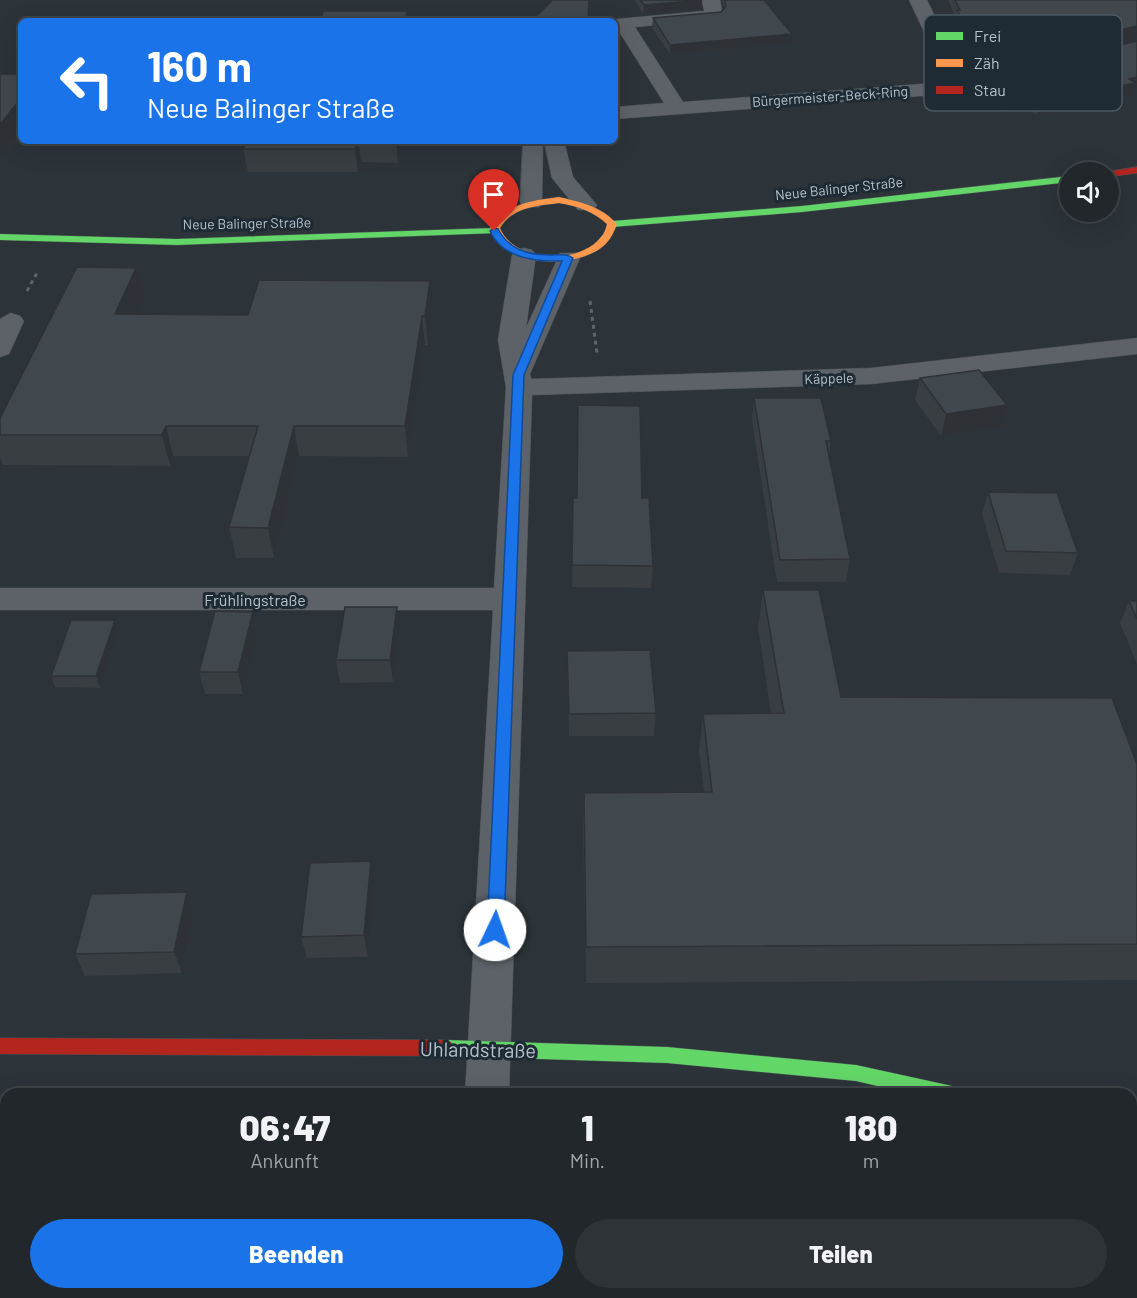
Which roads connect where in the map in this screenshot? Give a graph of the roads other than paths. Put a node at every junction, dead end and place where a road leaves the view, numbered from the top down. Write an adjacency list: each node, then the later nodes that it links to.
1 (711, 0): 4 (street)
2 (918, 0): 3 (street)
3 (925, 15)
4 (619, 22): 6 (street)
5 (924, 90): 6 (street, Bürgermeister-Beck-Ring)
6 (675, 107): 7 (street, Bürgermeister-Beck-Ring)
7 (618, 113)
8 (533, 144): 13 (street)
9 (555, 144): 14 (street)
10 (1137, 170): 11 (main road)
11 (1119, 172)
12 (1059, 180): 15 (main road, Neue Balinger Straße)
13 (531, 202): 14 (main road); 16 (main road)
14 (586, 205): 15 (main road)
15 (612, 224): 19 (main road)
16 (494, 231): 17 (main road, Neue Balinger Straße); 18 (main road)
17 (0, 237)
18 (524, 255): 19 (main road); 23 (street)
19 (568, 258): 23 (street)
20 (11, 321): 22 (street)
21 (1137, 346): 23 (street, Käppele)
22 (0, 349)
23 (519, 381): 25 (street)
24 (0, 599): 25 (street, Frühlingstraße)
25 (511, 599): 27 (street)
26 (0, 1046): 27 (main road, Uhlandstraße)
27 (490, 1048): 28 (street); 29 (main road, Uhlandstraße)
28 (487, 1088)
29 (925, 1088)

